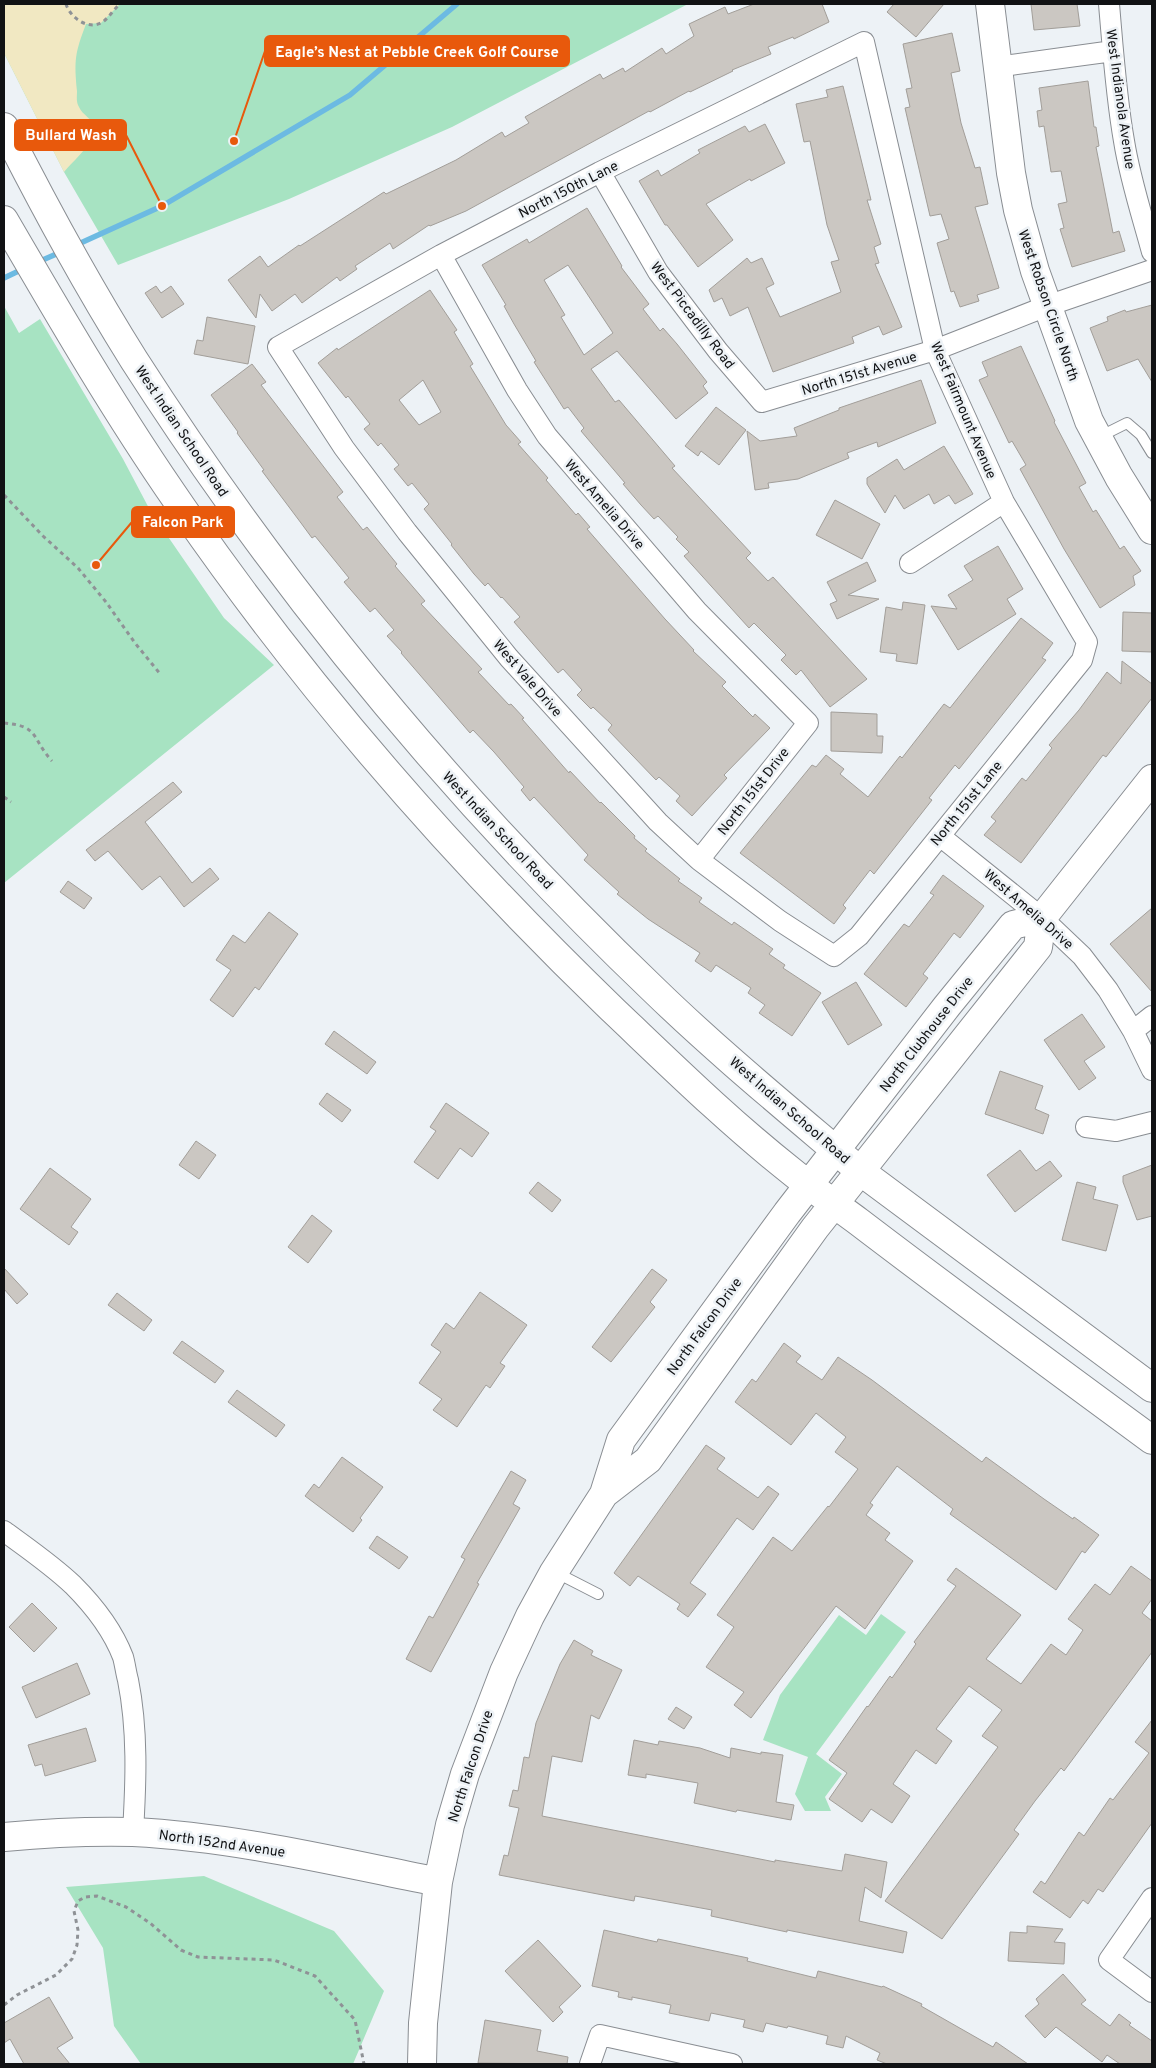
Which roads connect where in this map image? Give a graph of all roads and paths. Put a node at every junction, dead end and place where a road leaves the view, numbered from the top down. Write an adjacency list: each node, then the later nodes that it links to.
1 (66, 4): 2 (path)
2 (120, 4)
3 (990, 4): 7 (main road, West Robson Circle North)
4 (1109, 4): 6 (street, West Indianola Avenue)
5 (864, 42): 9 (street, North 150th Lane); 16 (street, West Fairmount Avenue)
6 (1113, 51): 7 (street); 11 (street, West Indianola Avenue)
7 (996, 66): 14 (main road, West Robson Circle North)
8 (4, 127): 43 (main road, West Indian School Road)
9 (600, 172): 12 (street, North 150th Lane); 17 (street, West Piccadilly Road)
10 (4, 220): 43 (main road, West Indian School Road)
11 (1152, 252)
12 (441, 255): 15 (street, North 150th Lane); 27 (street, West Amelia Drive)
13 (1152, 270): 14 (street, North 151st Avenue)
14 (1047, 306): 16 (street, North 151st Avenue); 18 (main road, West Robson Circle North)
15 (278, 347): 33 (street, West Vale Drive)
16 (936, 350): 17 (street, North 151st Avenue); 21 (street, West Fairmount Avenue)
17 (762, 402)
18 (1098, 437): 19 (lane); 22 (main road, West Robson Circle North)
19 (1152, 453)
20 (4, 495): 25 (path)
21 (1004, 502): 23 (street); 24 (street, West Fairmount Avenue)
22 (1152, 530)
23 (910, 563)
24 (1087, 642): 32 (street, North 151st Lane)
25 (161, 675)
26 (4, 723): 28 (path)
27 (808, 723): 33 (street, North 151st Drive)
28 (52, 761)
29 (1152, 779): 34 (main road)
30 (4, 797): 31 (path)
31 (11, 802)
32 (940, 836): 34 (street, West Amelia Drive); 35 (street, North 151st Lane)
33 (699, 860): 35 (street, West Vale Drive)
34 (1042, 918): 37 (main road, North Clubhouse Drive); 38 (street, West Amelia Drive); 39 (main road)
35 (834, 956)
36 (1152, 1016): 38 (street)
37 (929, 1030): 39 (main road); 43 (main road, North Clubhouse Drive)
38 (1133, 1032): 40 (street, West Amelia Drive)
39 (954, 1050): 44 (main road)
40 (1152, 1070)
41 (1152, 1122): 42 (street)
42 (1086, 1126)
43 (822, 1168): 44 (main road, West Indian School Road); 44 (main road, West Indian School Road); 47 (main road, North Falcon Drive)
44 (847, 1188): 45 (main road, West Indian School Road); 46 (main road, West Indian School Road); 47 (main road, North Falcon Drive)
45 (1152, 1388)
46 (1152, 1440)
47 (604, 1494): 49 (main road, North Falcon Drive)
48 (4, 1531): 51 (street)
49 (554, 1572): 50 (lane); 53 (main road, North Falcon Drive)
50 (598, 1594)
51 (133, 1832): 52 (main road, North 152nd Avenue); 53 (main road, North 152nd Avenue)
52 (4, 1837)
53 (438, 1882): 58 (main road, North Falcon Drive)
54 (1152, 1898): 55 (street)
55 (1152, 1992)
56 (4, 2005): 57 (path)
57 (364, 2064)
58 (422, 2064)
59 (590, 2064): 60 (street)
60 (732, 2064)

